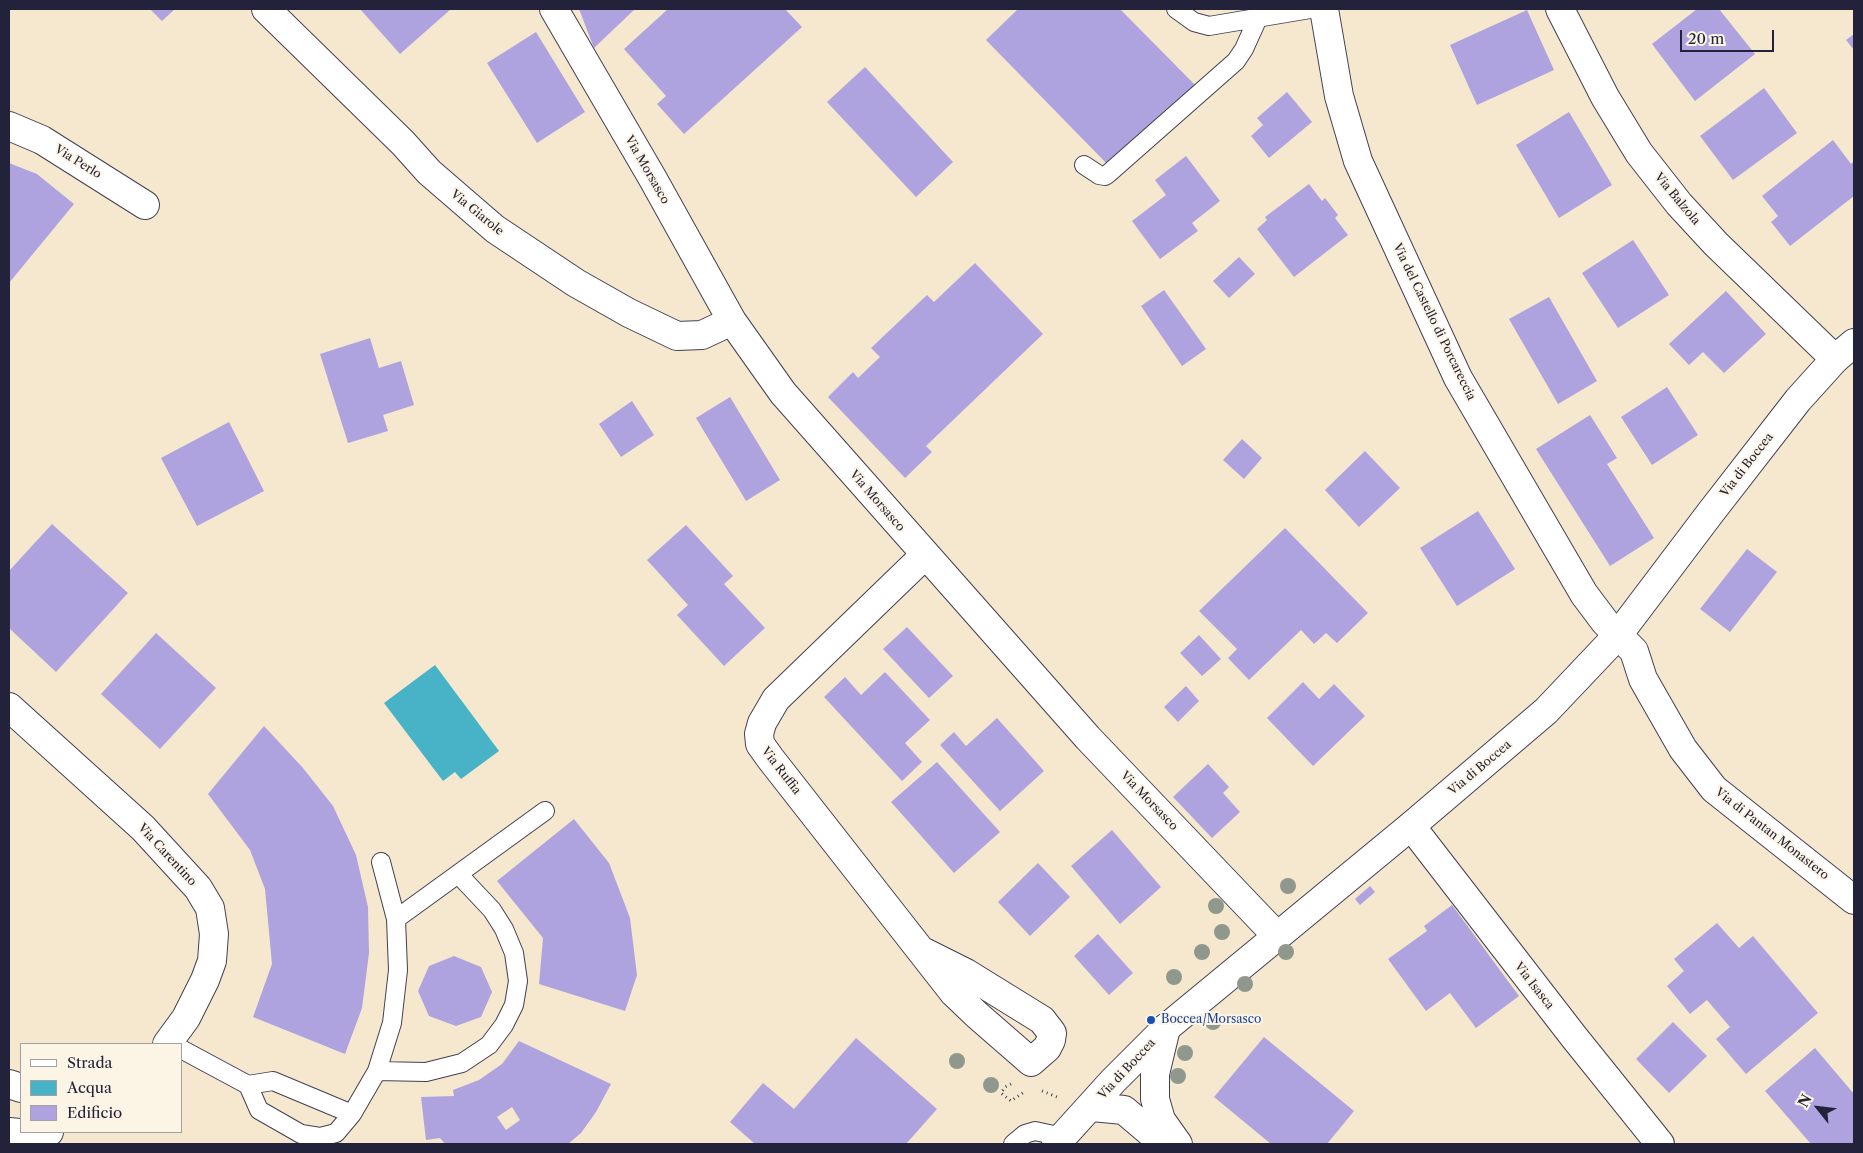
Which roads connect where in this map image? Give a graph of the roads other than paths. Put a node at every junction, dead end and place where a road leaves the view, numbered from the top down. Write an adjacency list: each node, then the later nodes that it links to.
1 (266, 9): 11 (street, Via Giarole)
2 (554, 9): 11 (street, Via Morsasco)
3 (1176, 9): 7 (lane)
4 (1310, 9): 7 (lane)
5 (1324, 9): 14 (street, Via del Castello di Porcareccia)
6 (1560, 9): 12 (street, Via Balzola)
7 (1258, 18): 9 (lane)
8 (9, 126): 10 (street, Via Perlo)
9 (1084, 166)
10 (145, 205)
11 (732, 320): 13 (street, Via Morsasco)
12 (1845, 351): 14 (street, Via di Boccea)
13 (925, 555): 22 (street, Via Morsasco); 23 (street, Via Ruffia)
14 (1618, 635): 17 (street, Via di Boccea); 20 (street, Via di Pantan Monastero)
15 (9, 707): 25 (street, Via Carentino)
16 (545, 811): 19 (lane)
17 (1411, 826): 22 (street, Via di Boccea); 35 (street, Via Isasca)
18 (381, 862): 21 (lane)
19 (459, 875): 21 (lane); 27 (lane)
20 (1854, 900)
21 (396, 919): 27 (lane)
22 (1277, 936): 24 (street, Via di Boccea)
23 (924, 952)
24 (1166, 1028): 29 (street, Via di Boccea); 34 (street)
25 (173, 1043)
26 (182, 1050): 28 (lane)
27 (377, 1071): 30 (lane)
28 (248, 1085): 30 (lane); 30 (lane)
29 (1092, 1107): 31 (street, Via di Boccea); 33 (street)
30 (352, 1114)
31 (1060, 1141): 32 (lane)
32 (1013, 1144)
33 (1164, 1144)
34 (1178, 1144)
35 (1660, 1144)

